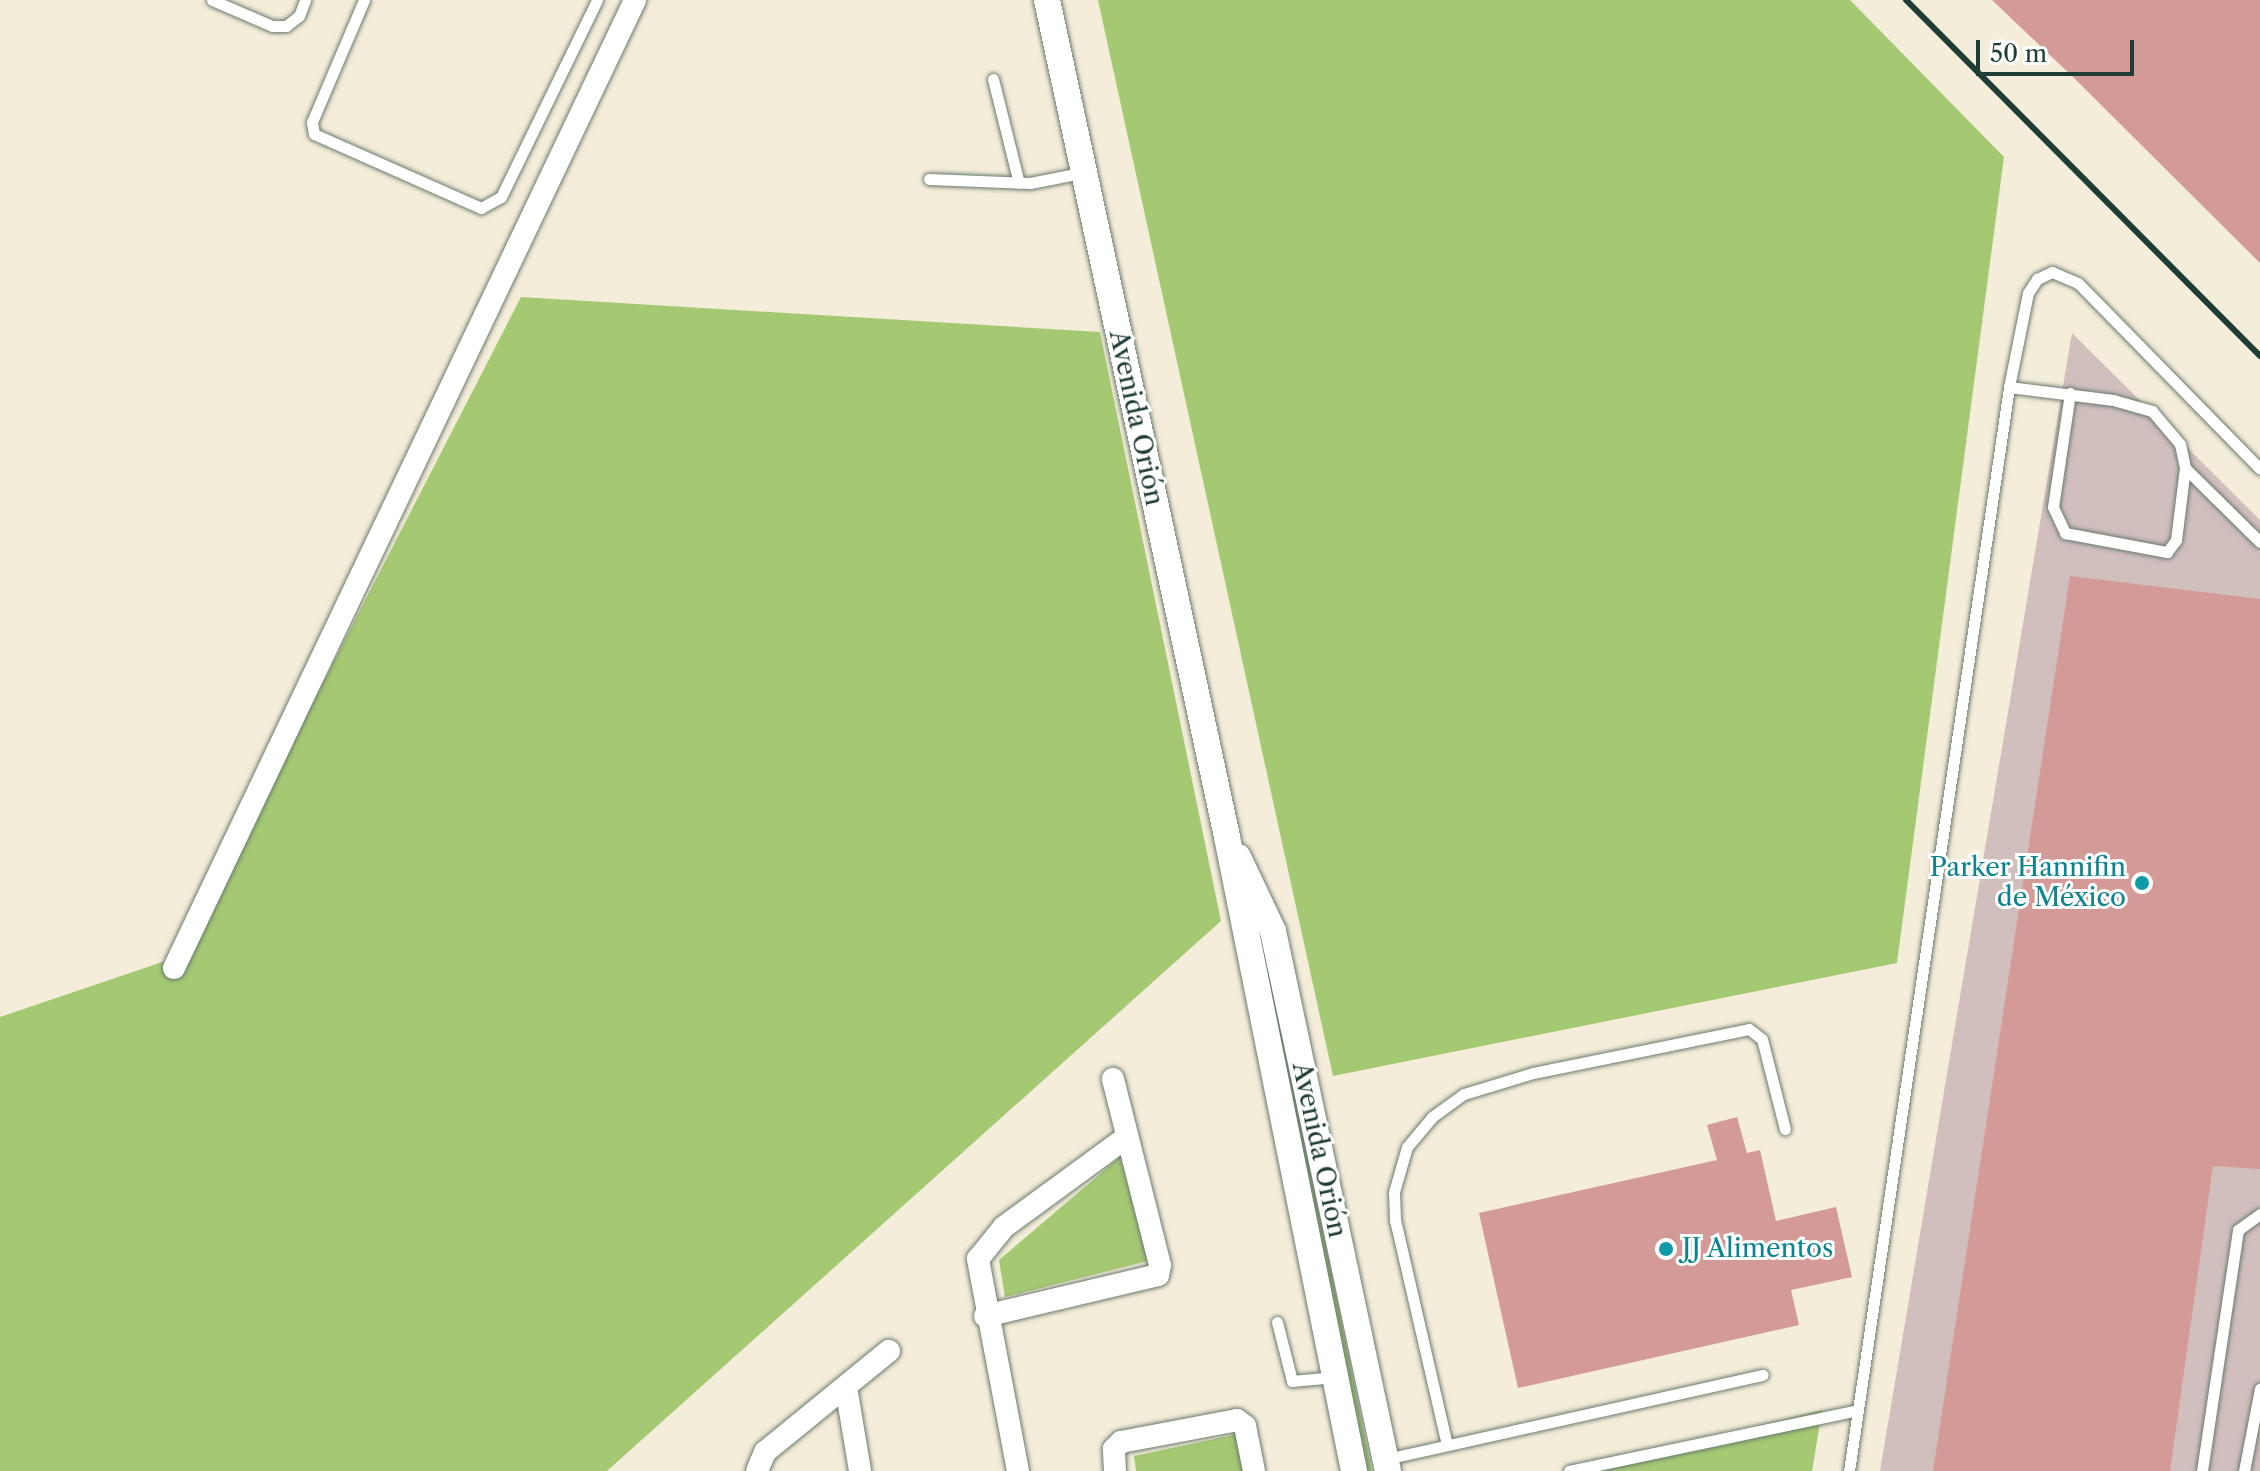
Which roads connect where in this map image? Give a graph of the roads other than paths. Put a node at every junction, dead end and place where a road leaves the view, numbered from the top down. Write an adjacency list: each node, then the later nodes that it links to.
1 (212, 0): 2 (lane)
2 (305, 0)
3 (364, 0): 4 (lane)
4 (597, 0)
5 (635, 0): 17 (street)
6 (1047, 0): 8 (street, Avenida Orión)
7 (993, 79): 10 (lane)
8 (1081, 173): 10 (lane); 16 (street, Avenida Orión)
9 (929, 179): 10 (lane)
10 (1019, 183)
11 (2009, 387): 12 (lane); 14 (lane); 29 (lane)
12 (2070, 393): 13 (lane); 13 (lane)
13 (2185, 468): 15 (lane)
14 (2260, 469)
15 (2260, 542)
16 (1227, 837): 26 (street, Avenida Orión); 31 (street, Avenida Orión)
17 (174, 968)
18 (1113, 1079): 20 (street)
19 (1785, 1129): 30 (lane)
20 (1127, 1137): 22 (street); 22 (street)
21 (2260, 1214): 40 (lane)
22 (985, 1316): 34 (street)
23 (1277, 1322): 26 (lane)
24 (889, 1351): 27 (street)
25 (1763, 1375): 30 (lane)
26 (1335, 1377): 37 (street, Avenida Orión)
27 (846, 1387): 32 (street); 33 (street)
28 (2260, 1389): 41 (lane)
29 (1858, 1410): 38 (lane); 39 (lane)
30 (1447, 1445): 31 (lane)
31 (1387, 1465)
32 (757, 1471)
33 (860, 1471)
34 (1018, 1471)
35 (1115, 1471): 36 (street)
36 (1254, 1471)
37 (1354, 1471)
38 (1569, 1471)
39 (1849, 1471)
40 (2202, 1471)
41 (2244, 1471)

